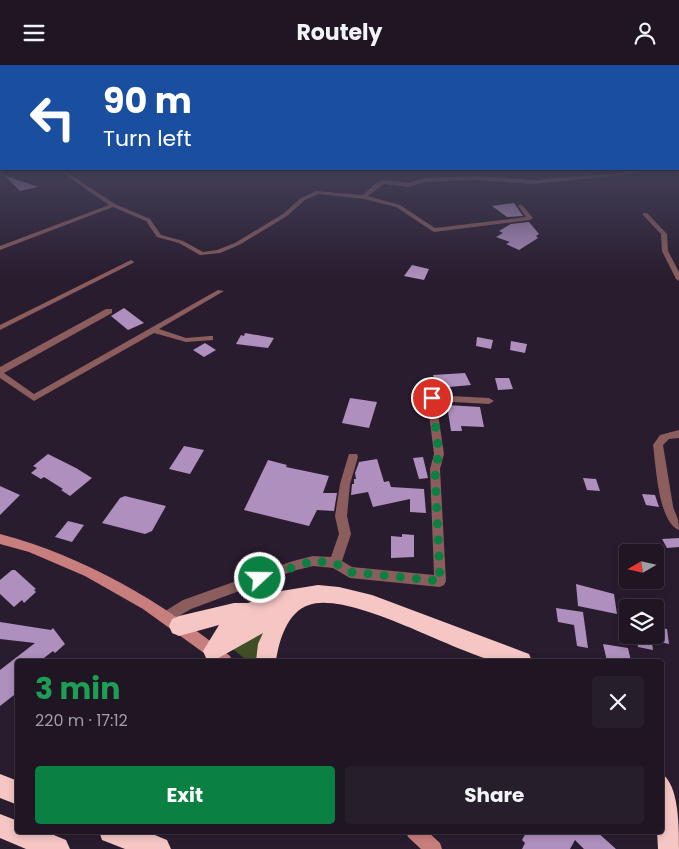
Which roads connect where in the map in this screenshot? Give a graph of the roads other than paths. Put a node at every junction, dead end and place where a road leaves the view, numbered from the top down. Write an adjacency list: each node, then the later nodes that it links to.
1 (300, 204): 3 (street)
2 (389, 204): 4 (street)
3 (113, 205): 6 (street)
4 (521, 206)
5 (645, 214): 8 (street)
6 (0, 248)
7 (131, 262): 11 (street)
8 (679, 279)
9 (220, 291): 12 (street)
10 (109, 311): 14 (street)
11 (0, 328)
12 (152, 330): 13 (street); 14 (street)
13 (210, 338)
14 (0, 373)
15 (490, 401): 20 (street)
16 (679, 434): 18 (street)
17 (353, 457): 20 (street)
18 (679, 525)
19 (0, 539): 24 (street)
20 (335, 563): 24 (street)
21 (304, 597): 22 (highway); 23 (highway); 27 (highway)
22 (286, 608): 25 (highway); 26 (highway)
23 (247, 612): 24 (highway); 25 (highway)
24 (173, 621): 25 (street)
25 (219, 656)
26 (266, 659)
27 (517, 659)
28 (0, 786): 30 (highway)
29 (664, 790): 32 (highway)
30 (15, 792)
31 (664, 813): 41 (highway)
32 (679, 817)
33 (0, 826): 34 (highway)
34 (15, 832)
35 (19, 834): 38 (highway)
36 (119, 834): 39 (highway)
37 (417, 834): 40 (street)
38 (56, 849)
39 (158, 849)
40 (434, 849)
41 (671, 849)

